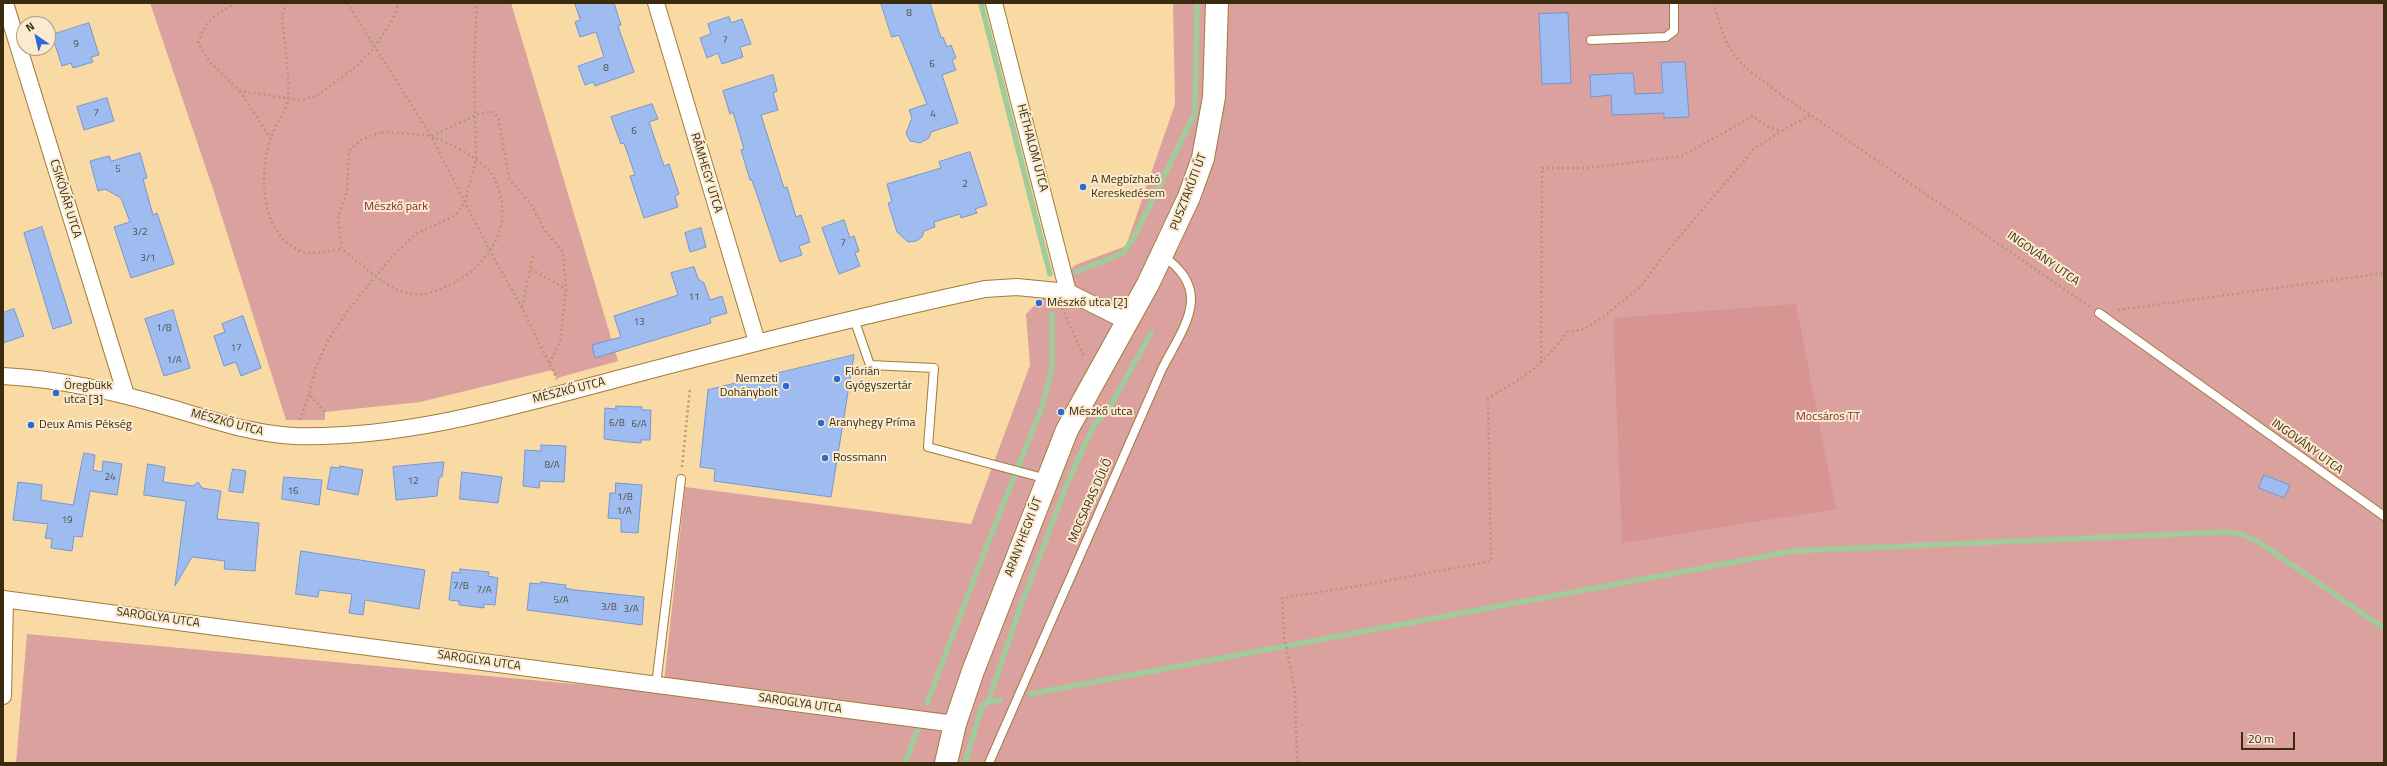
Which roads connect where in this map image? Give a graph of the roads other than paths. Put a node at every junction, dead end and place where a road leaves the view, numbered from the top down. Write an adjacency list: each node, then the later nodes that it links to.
1 (5, 3): 14 (street, CSIKÓVÁR UTCA)
2 (656, 3): 12 (street, RÁMHEGY UTCA)
3 (994, 3): 8 (street, HÉTHALOM UTCA)
4 (1218, 3): 7 (street, PUSZTAKÚTI ÚT)
5 (1674, 3): 6 (lane)
6 (1590, 40)
7 (1163, 256): 11 (street, PUSZTAKÚTI ÚT); 23 (lane, MOCSARAS DŰLŐ)
8 (1068, 292): 10 (street, MÉSZKŐ UTCA); 11 (street, MÉSZKŐ UTCA)
9 (2099, 313): 17 (lane, INGOVÁNY UTCA)
10 (854, 319): 12 (street, MÉSZKŐ UTCA); 16 (lane)
11 (1126, 321): 16 (street, ARANYHEGYI ÚT)
12 (757, 342): 14 (street, MÉSZKŐ UTCA)
13 (3, 376): 14 (street, MÉSZKŐ UTCA)
14 (126, 395)
15 (681, 479): 19 (lane)
16 (1047, 479): 21 (street, ARANYHEGYI ÚT)
17 (2384, 516)
18 (4, 599): 19 (street, SAROGLYA UTCA); 20 (street)
19 (656, 685): 21 (street, SAROGLYA UTCA)
20 (3, 696)
21 (955, 724): 22 (street, ARANYHEGYI ÚT)
22 (946, 763)
23 (989, 763)

